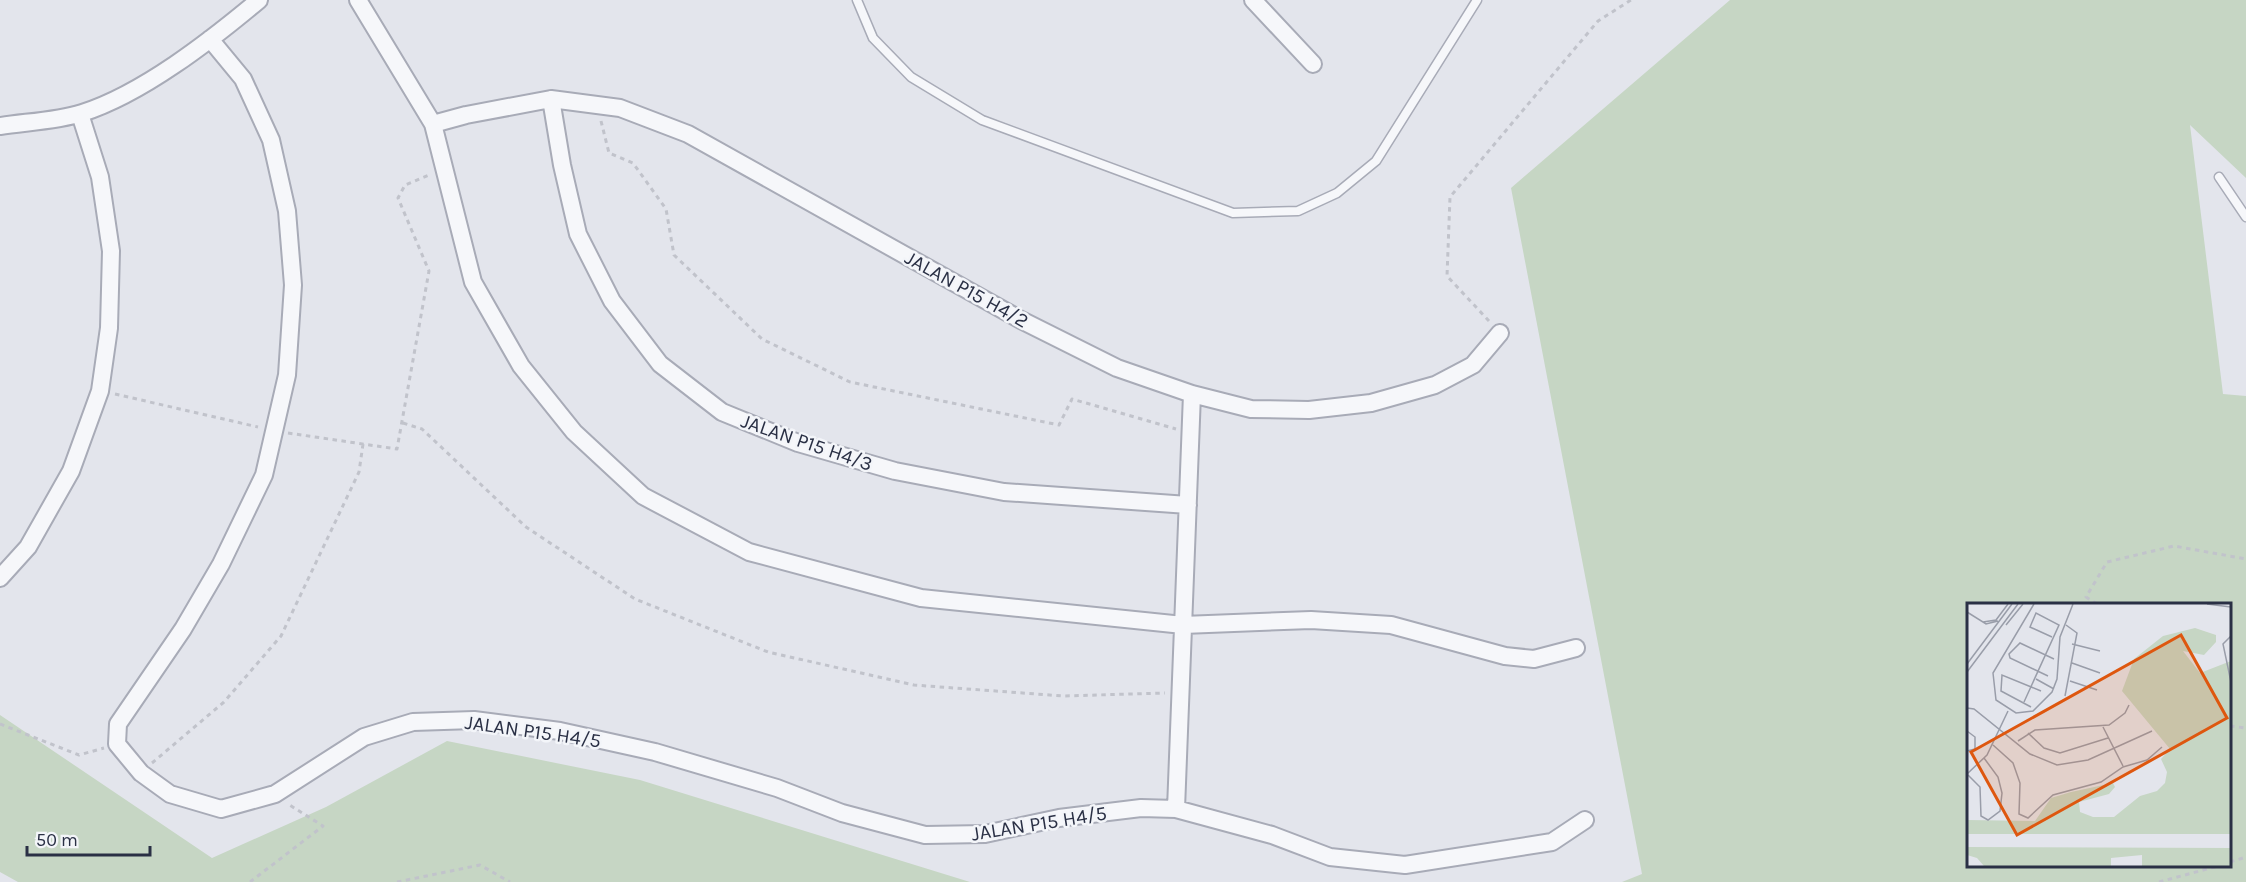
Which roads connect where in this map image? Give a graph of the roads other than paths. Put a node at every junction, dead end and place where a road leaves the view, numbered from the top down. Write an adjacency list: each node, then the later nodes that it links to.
1 (259, 0): 6 (street)
2 (358, 0): 10 (street)
3 (857, 0): 5 (lane)
4 (1253, 0): 7 (street)
5 (1477, 0)
6 (210, 39): 9 (street); 20 (street, JALAN P15 H4/5)
7 (1313, 64)
8 (551, 99): 10 (street, JALAN P15 H4/2); 15 (street, JALAN P15 H4/2); 16 (street, JALAN P15 H4/3)
9 (80, 114): 11 (street); 17 (street)
10 (433, 124): 18 (street)
11 (0, 126)
12 (2219, 177): 13 (lane)
13 (2246, 217)
14 (1500, 333): 15 (street, JALAN P15 H4/2)
15 (1192, 394): 16 (street)
16 (1188, 505): 18 (street)
17 (0, 578)
18 (1183, 626): 19 (street); 20 (street)
19 (1576, 648)
20 (1176, 809): 21 (street, JALAN P15 H4/5)
21 (1585, 820)

